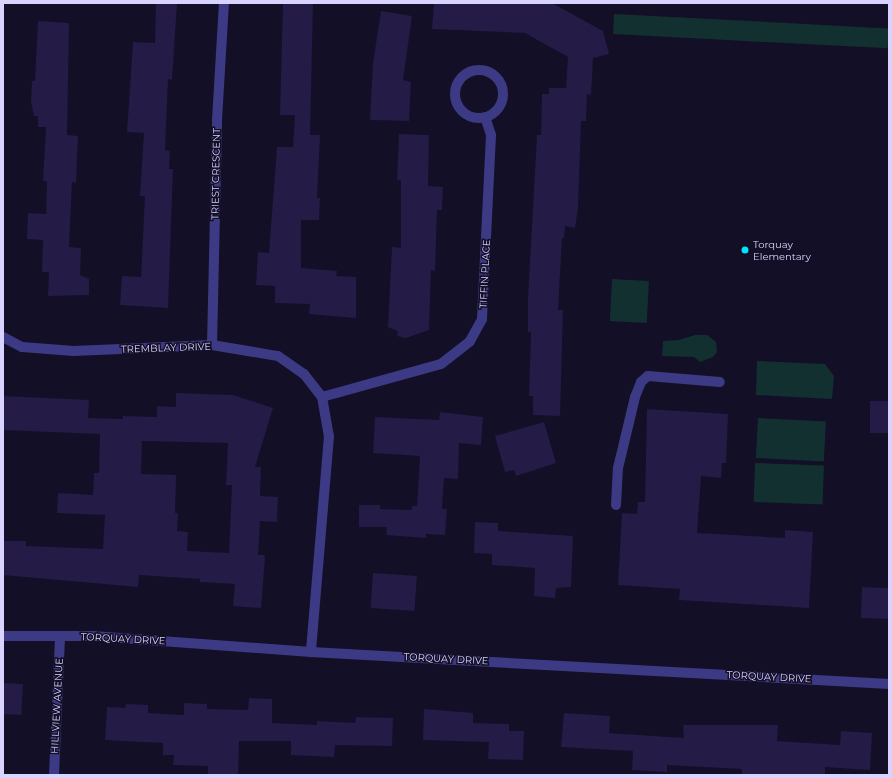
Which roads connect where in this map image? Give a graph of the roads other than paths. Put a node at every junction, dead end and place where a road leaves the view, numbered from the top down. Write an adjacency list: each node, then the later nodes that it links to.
1 (224, 3): 4 (street, TRIEST CRESCENT)
2 (485, 117): 2 (street); 6 (street, TIFFIN PLACE)
3 (3, 337): 4 (street, TREMBLAY DRIVE)
4 (212, 345): 6 (street, TREMBLAY DRIVE)
5 (720, 382): 7 (street)
6 (322, 397): 10 (street, TREMBLAY DRIVE)
7 (616, 505)
8 (3, 636): 9 (street, TORQUAY DRIVE)
9 (60, 636): 10 (street, TORQUAY DRIVE); 12 (street, HILLVIEW AVENUE)
10 (311, 652): 11 (street, TORQUAY DRIVE)
11 (889, 684)
12 (54, 775)

